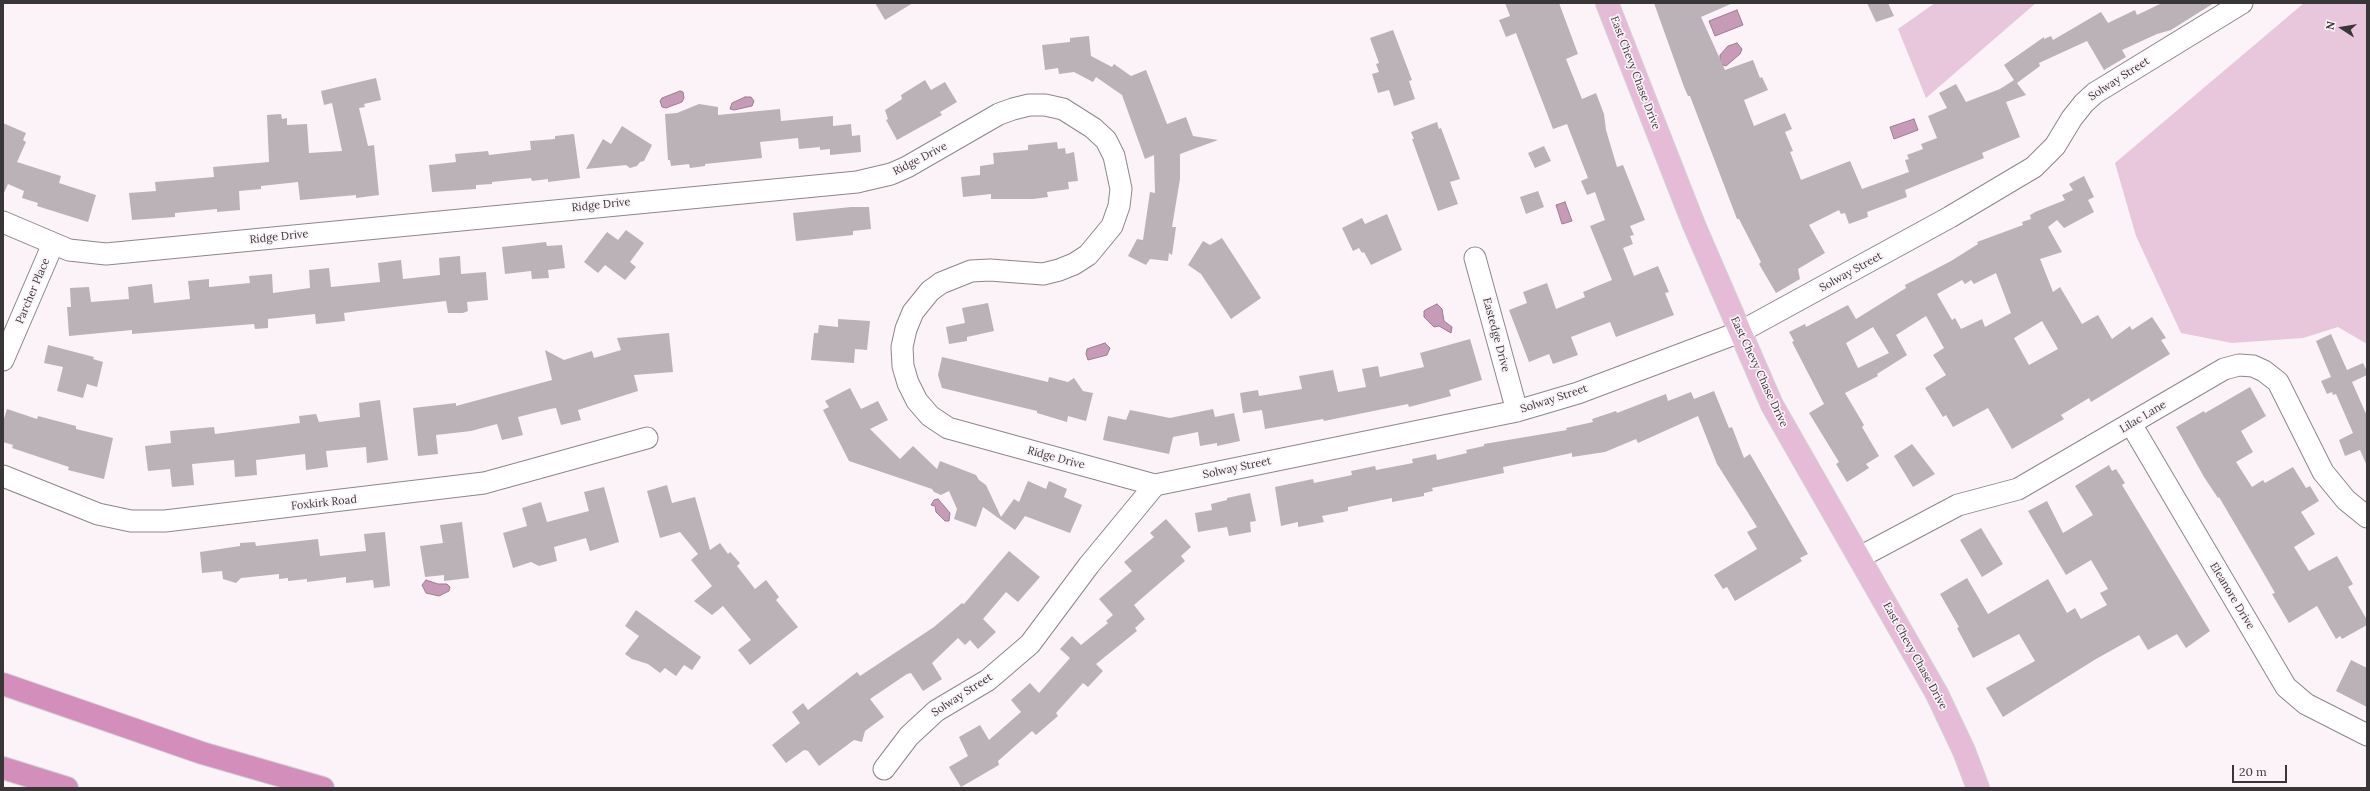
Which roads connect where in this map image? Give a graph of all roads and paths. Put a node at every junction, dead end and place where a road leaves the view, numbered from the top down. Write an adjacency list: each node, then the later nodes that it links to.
1 (1607, 3): 6 (main road, East Chevy Chase Drive)
2 (2242, 3): 6 (street, Solway Street)
3 (3, 222): 4 (street, Ridge Drive)
4 (53, 244): 7 (street, Parcher Place); 12 (street, Ridge Drive)
5 (1475, 258): 8 (street, Eastedge Drive)
6 (1740, 332): 8 (street, Solway Street); 14 (main road, East Chevy Chase Drive)
7 (3, 360)
8 (1517, 411): 12 (street, Solway Street)
9 (2131, 424): 13 (street, Lilac Lane); 14 (street, Lilac Lane); 16 (street, Eleanore Drive)
10 (647, 438): 11 (street, Foxkirk Road)
11 (3, 476)
12 (1155, 485): 18 (street, Solway Street)
13 (2367, 517)
14 (1860, 557): 21 (main road, East Chevy Chase Drive)
15 (3, 684): 20 (highway)
16 (2367, 735)
17 (3, 768): 19 (highway)
18 (884, 769)
19 (67, 788)
20 (322, 788)
21 (1978, 788)

